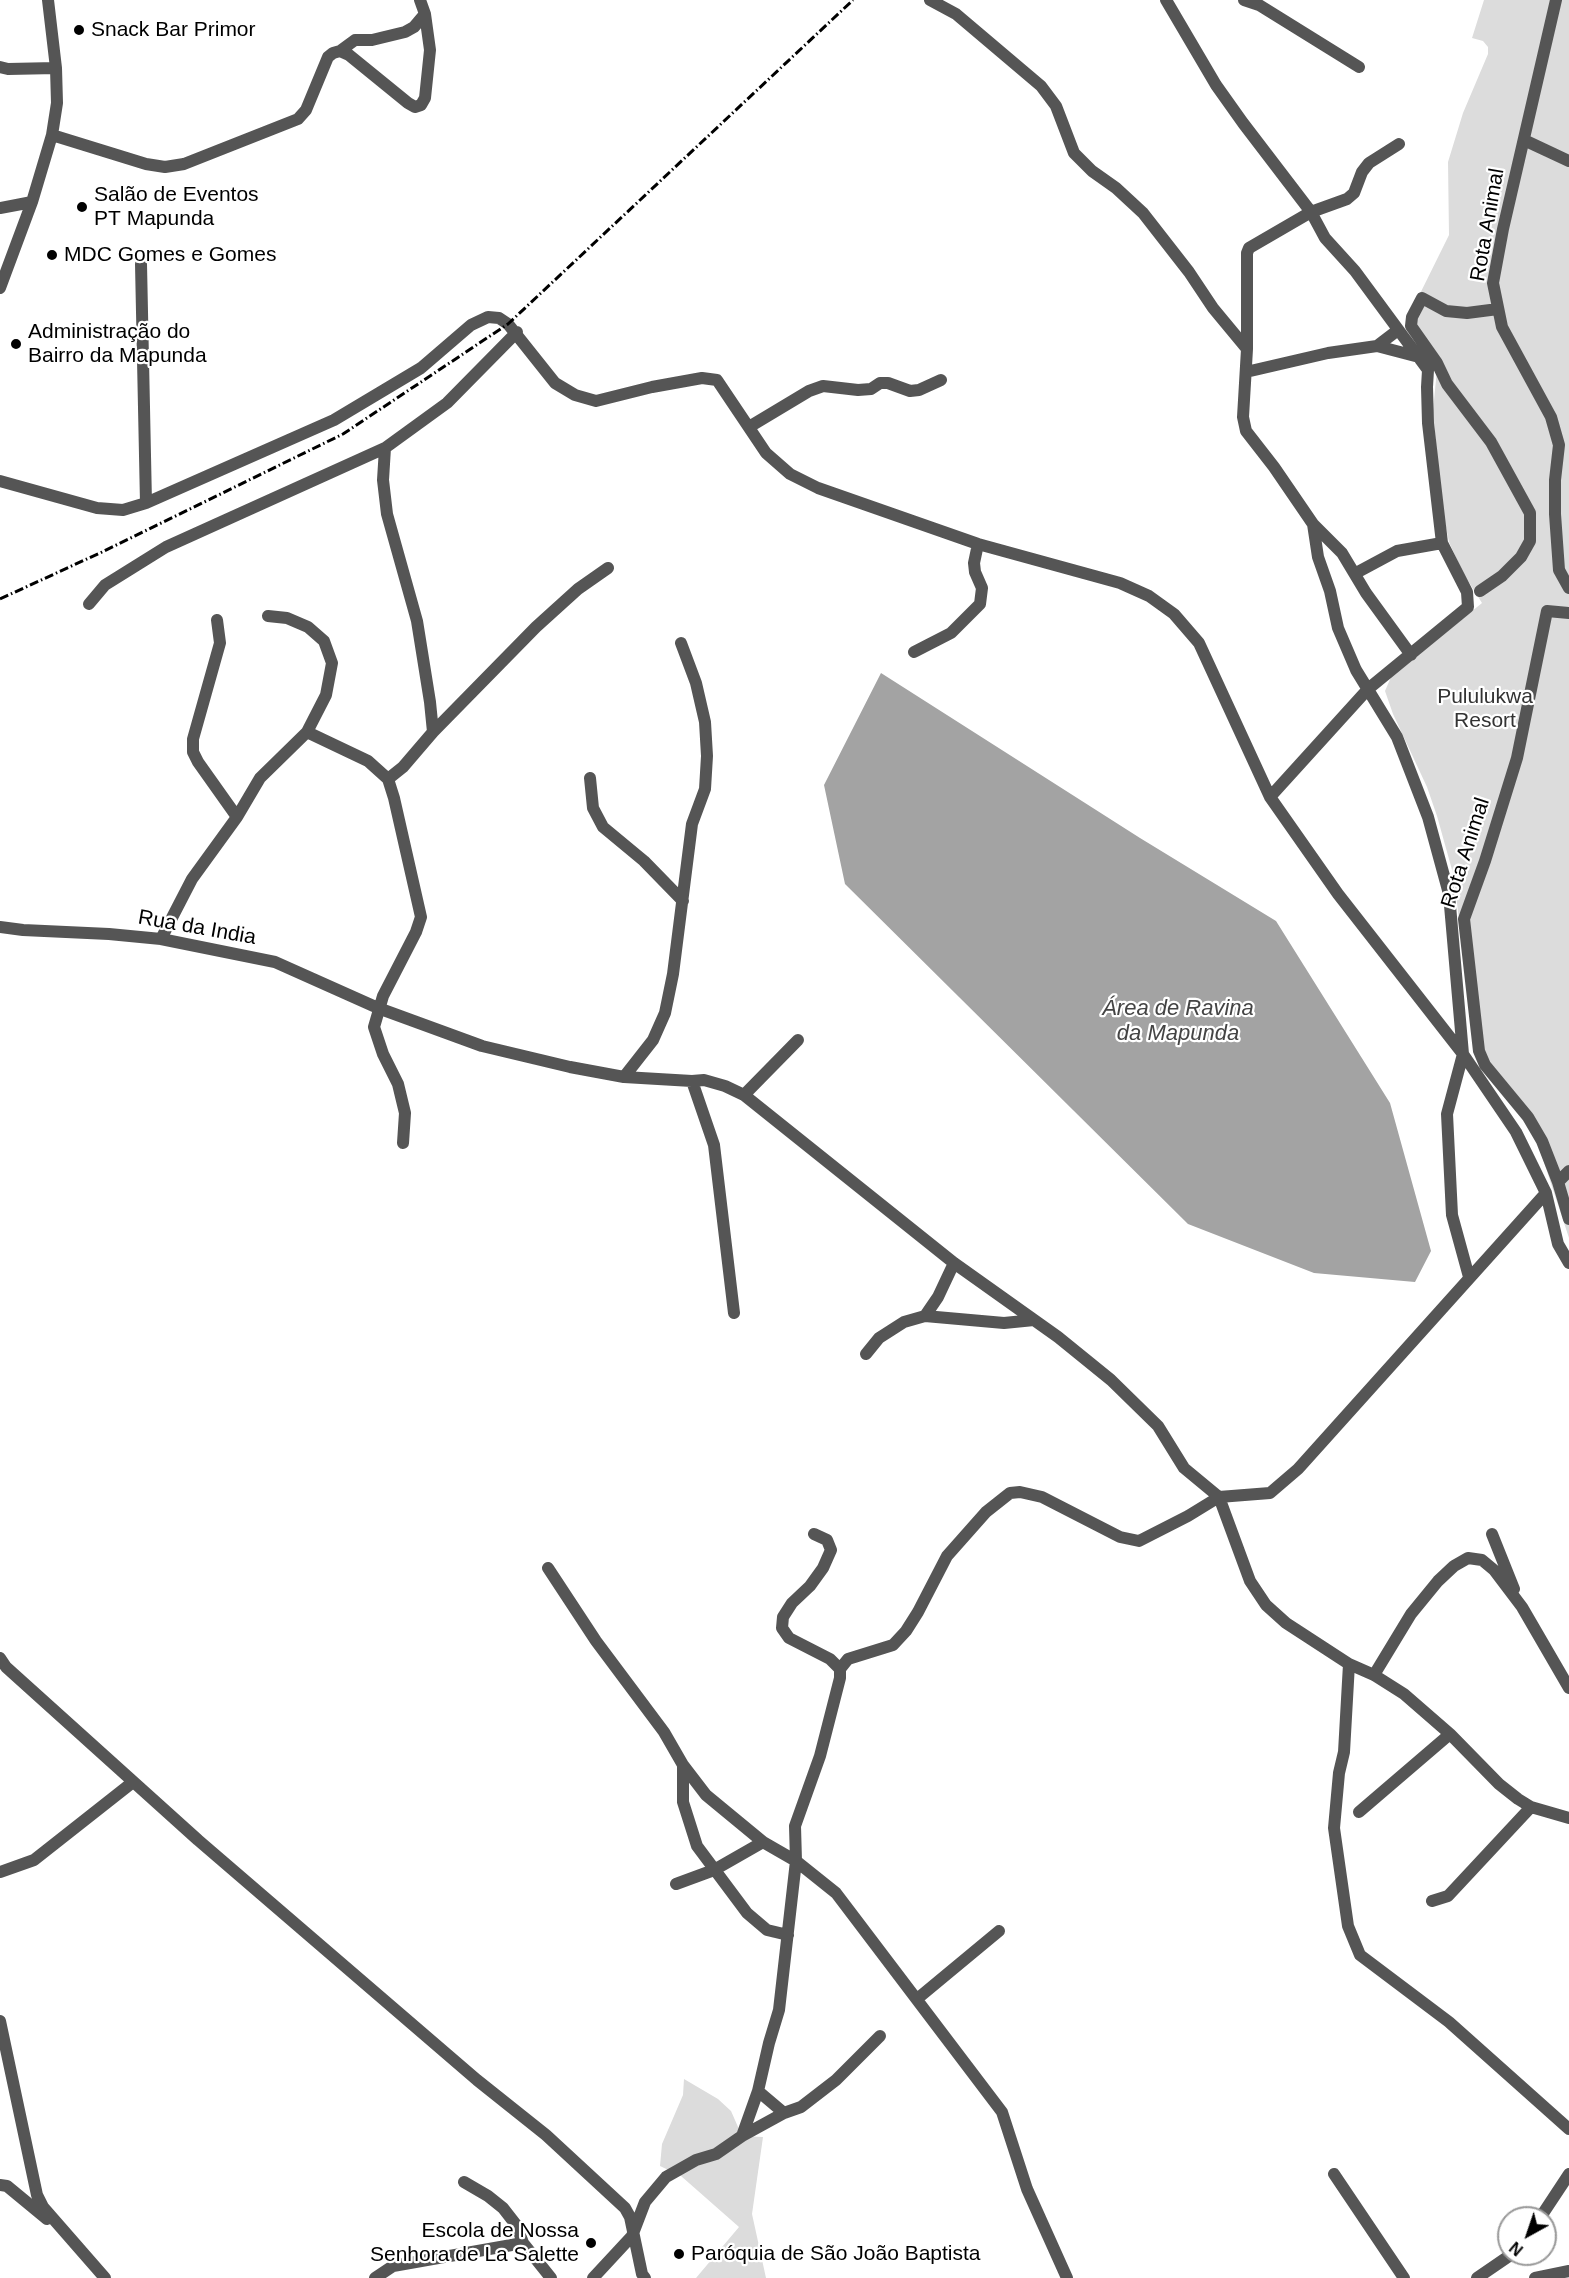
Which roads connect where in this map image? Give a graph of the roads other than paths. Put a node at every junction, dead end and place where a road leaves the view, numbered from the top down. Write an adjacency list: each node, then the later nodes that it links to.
1 (48, 0): 11 (street)
2 (420, 0): 7 (street)
3 (930, 0): 25 (street)
4 (1166, 0): 18 (street)
5 (1244, 0): 10 (street)
6 (1556, 0): 13 (street, Rota Animal)
7 (425, 15): 8 (street); 8 (street)
8 (340, 51): 12 (street)
9 (0, 67): 11 (street)
10 (1359, 67)
11 (56, 68): 12 (street)
12 (52, 135): 16 (street)
13 (1524, 140): 15 (street); 21 (street, Rota Animal)
14 (1399, 144): 18 (street)
15 (1569, 161)
16 (33, 202): 17 (street); 20 (street)
17 (0, 208)
18 (1311, 212): 22 (street); 25 (street)
19 (141, 264): 32 (street)
20 (0, 288)
21 (1498, 309): 36 (street, Rota Animal); 40 (street)
22 (1398, 330): 24 (street); 26 (street)
23 (517, 332): 29 (street); 30 (street); 32 (street)
24 (1377, 346): 26 (street); 27 (street)
25 (1247, 349): 27 (street)
26 (1420, 357): 34 (street)
27 (1246, 372): 33 (street)
28 (941, 380): 29 (street)
29 (750, 428): 35 (street)
30 (385, 448): 41 (street); 50 (street)
31 (0, 481): 32 (street)
32 (146, 503)
33 (1313, 524): 38 (street); 48 (street)
34 (1442, 543): 38 (street); 47 (street)
35 (978, 544): 46 (street); 53 (street)
36 (1564, 552): 39 (street, Rota Animal)
37 (608, 568): 50 (street)
38 (1356, 573): 47 (street)
39 (1569, 588)
40 (1480, 591)
41 (89, 604)
42 (1569, 613): 66 (street, Rota Animal)
43 (268, 616): 49 (street)
44 (217, 620): 54 (street)
45 (681, 643): 55 (street)
46 (914, 652)
47 (1411, 655): 48 (street)
48 (1368, 689): 53 (street); 60 (street)
49 (307, 732): 52 (street); 54 (street)
50 (433, 732): 52 (street)
51 (590, 778): 55 (street)
52 (388, 779): 58 (street)
53 (1270, 797): 60 (street)
54 (237, 817): 57 (street)
55 (682, 901): 61 (street)
56 (0, 927): 57 (street, Rua da India)
57 (161, 939): 58 (street, Rua da India)
58 (378, 1008): 61 (street, Rua da India); 64 (street)
59 (798, 1040): 63 (street)
60 (1463, 1054): 67 (street); 71 (street)
61 (624, 1077): 62 (street, Rua da India)
62 (692, 1081): 63 (street, Rua da India); 72 (street)
63 (744, 1095): 69 (street, Rua da India)
64 (403, 1143)
65 (1569, 1171): 66 (street)
66 (1558, 1182): 68 (street, Rota Animal)
67 (1545, 1193): 70 (street); 71 (street)
68 (1569, 1219)
69 (954, 1263): 73 (street); 74 (street, Rua da India)
70 (1569, 1263)
71 (1469, 1277): 76 (street)
72 (734, 1313)
73 (925, 1316): 74 (street); 75 (street)
74 (1034, 1320): 76 (street, Rua da India)
75 (866, 1354)
76 (1219, 1497): 82 (street); 83 (street)
77 (814, 1534): 83 (street)
78 (1492, 1534): 80 (street)
79 (548, 1568): 87 (street)
80 (1522, 1607): 84 (street); 85 (street)
81 (0, 1658): 88 (street)
82 (1349, 1664): 84 (street); 105 (street)
83 (840, 1669): 93 (street)
84 (1374, 1675): 86 (street)
85 (1569, 1688)
86 (1450, 1734): 89 (street); 90 (street)
87 (683, 1766): 92 (street); 94 (street)
88 (134, 1782): 95 (street); 112 (street)
89 (1531, 1807): 91 (street); 97 (street)
90 (1359, 1812)
91 (1569, 1818)
92 (763, 1842): 93 (street); 94 (street)
93 (796, 1861): 99 (street); 100 (street)
94 (714, 1870): 96 (street); 99 (street)
95 (0, 1872)
96 (676, 1884)
97 (1432, 1901)
98 (999, 1931): 100 (street)
99 (788, 1935): 103 (street)
100 (917, 1999): 122 (street)
101 (0, 2021): 113 (street)
102 (880, 2036): 104 (street)
103 (758, 2091): 104 (street); 106 (street)
104 (784, 2113): 106 (street)
105 (1569, 2129)
106 (742, 2136): 112 (street)
107 (1334, 2174): 123 (street)
108 (1569, 2174): 111 (street)
109 (464, 2182): 114 (street)
110 (0, 2185): 113 (street)
111 (1548, 2206)
112 (632, 2236): 120 (street); 121 (street)
113 (69, 2238): 117 (street)
114 (523, 2243): 118 (street); 119 (street)
115 (1497, 2264): 124 (street)
116 (1569, 2271): 125 (street)
117 (105, 2278)
118 (375, 2278)
119 (551, 2278)
120 (593, 2278)
121 (645, 2278)
122 (1067, 2278)
123 (1404, 2278)
124 (1477, 2278)
125 (1535, 2278)

